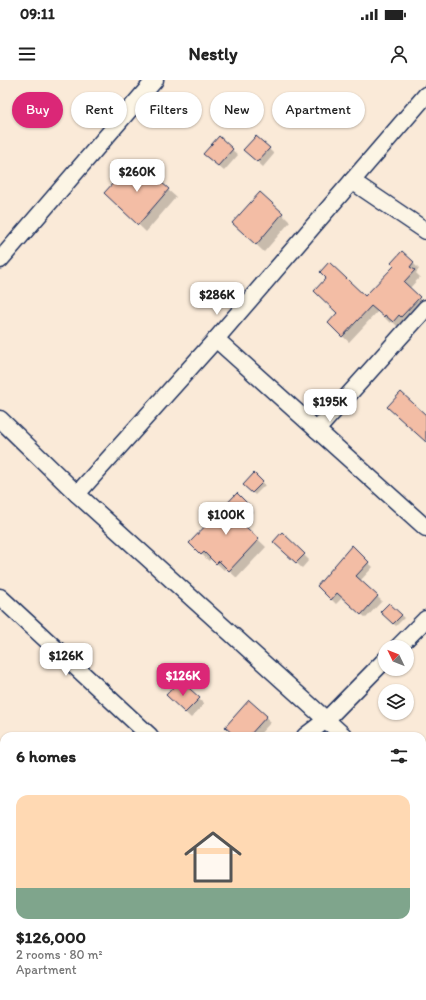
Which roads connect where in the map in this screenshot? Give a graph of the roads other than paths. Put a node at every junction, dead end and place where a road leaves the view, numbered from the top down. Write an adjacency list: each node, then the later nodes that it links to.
1 (155, 80): 5 (street)
2 (426, 95): 3 (street)
3 (352, 182): 4 (street); 7 (street)
4 (426, 231)
5 (0, 260)
6 (426, 308): 9 (street)
7 (216, 339): 9 (street); 10 (street)
8 (0, 419): 10 (street)
9 (317, 430): 11 (street)
10 (77, 494): 16 (street)
11 (426, 528)
12 (0, 597): 17 (street)
13 (426, 619): 14 (street)
14 (405, 640)
15 (378, 667): 16 (street)
16 (326, 720): 18 (street); 19 (street)
17 (146, 732)
18 (310, 732)
19 (340, 732)

